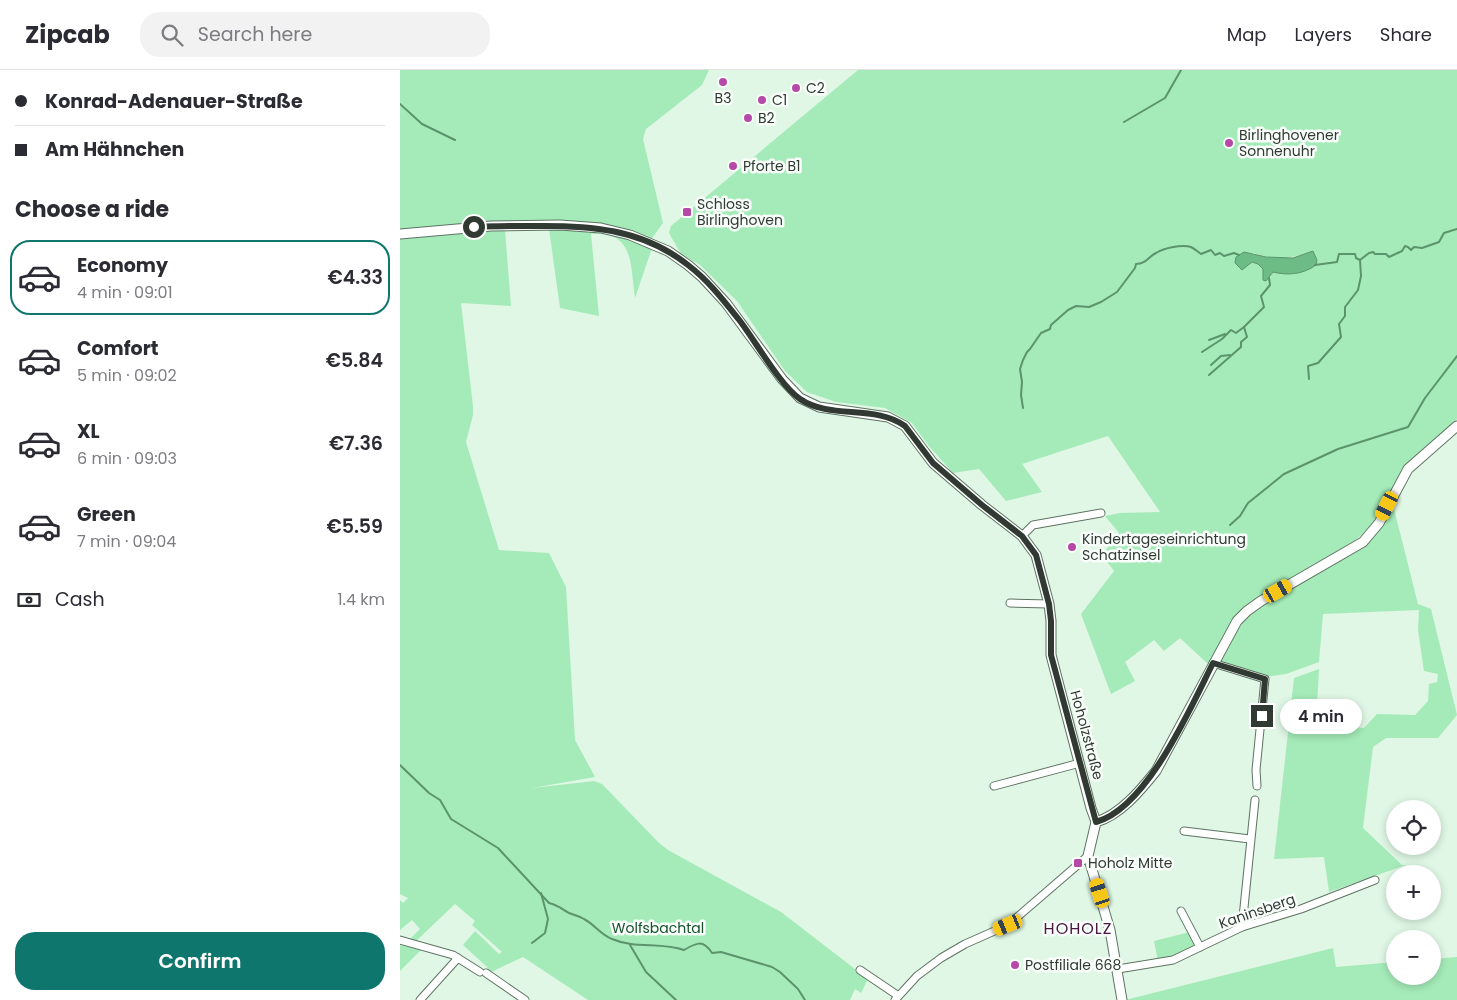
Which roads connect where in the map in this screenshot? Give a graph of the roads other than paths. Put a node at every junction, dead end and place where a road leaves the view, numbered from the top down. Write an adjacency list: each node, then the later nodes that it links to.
1 (400, 234): 4 (street, Hoholzstraße)
2 (1457, 426): 7 (street)
3 (1101, 513): 4 (street)
4 (1022, 536): 6 (street, Hoholzstraße)
5 (1010, 603): 6 (street)
6 (1049, 604): 8 (street, Hoholzstraße)
7 (1214, 662): 10 (street); 12 (street)
8 (1080, 763): 9 (street); 12 (street, Hoholzstraße)
9 (994, 786)
10 (1258, 786)
11 (1255, 800): 14 (street)
12 (1096, 822): 15 (street, Hoholzstraße)
13 (1184, 831): 14 (street)
14 (1250, 839): 18 (street)
15 (1088, 856): 23 (street, Hoholzstraße); 24 (street)
16 (1375, 880): 18 (street, Kaninsberg)
17 (1182, 911): 20 (street)
18 (1242, 927): 20 (street, Kaninsberg)
19 (400, 940): 21 (street)
20 (1200, 947): 23 (street, Kaninsberg)
21 (458, 958): 25 (street); 26 (street)
22 (860, 970): 24 (street)
23 (1118, 970): 27 (street, Hoholzstraße)
24 (896, 998)
25 (420, 1000)
26 (525, 1000)
27 (1122, 1000)

